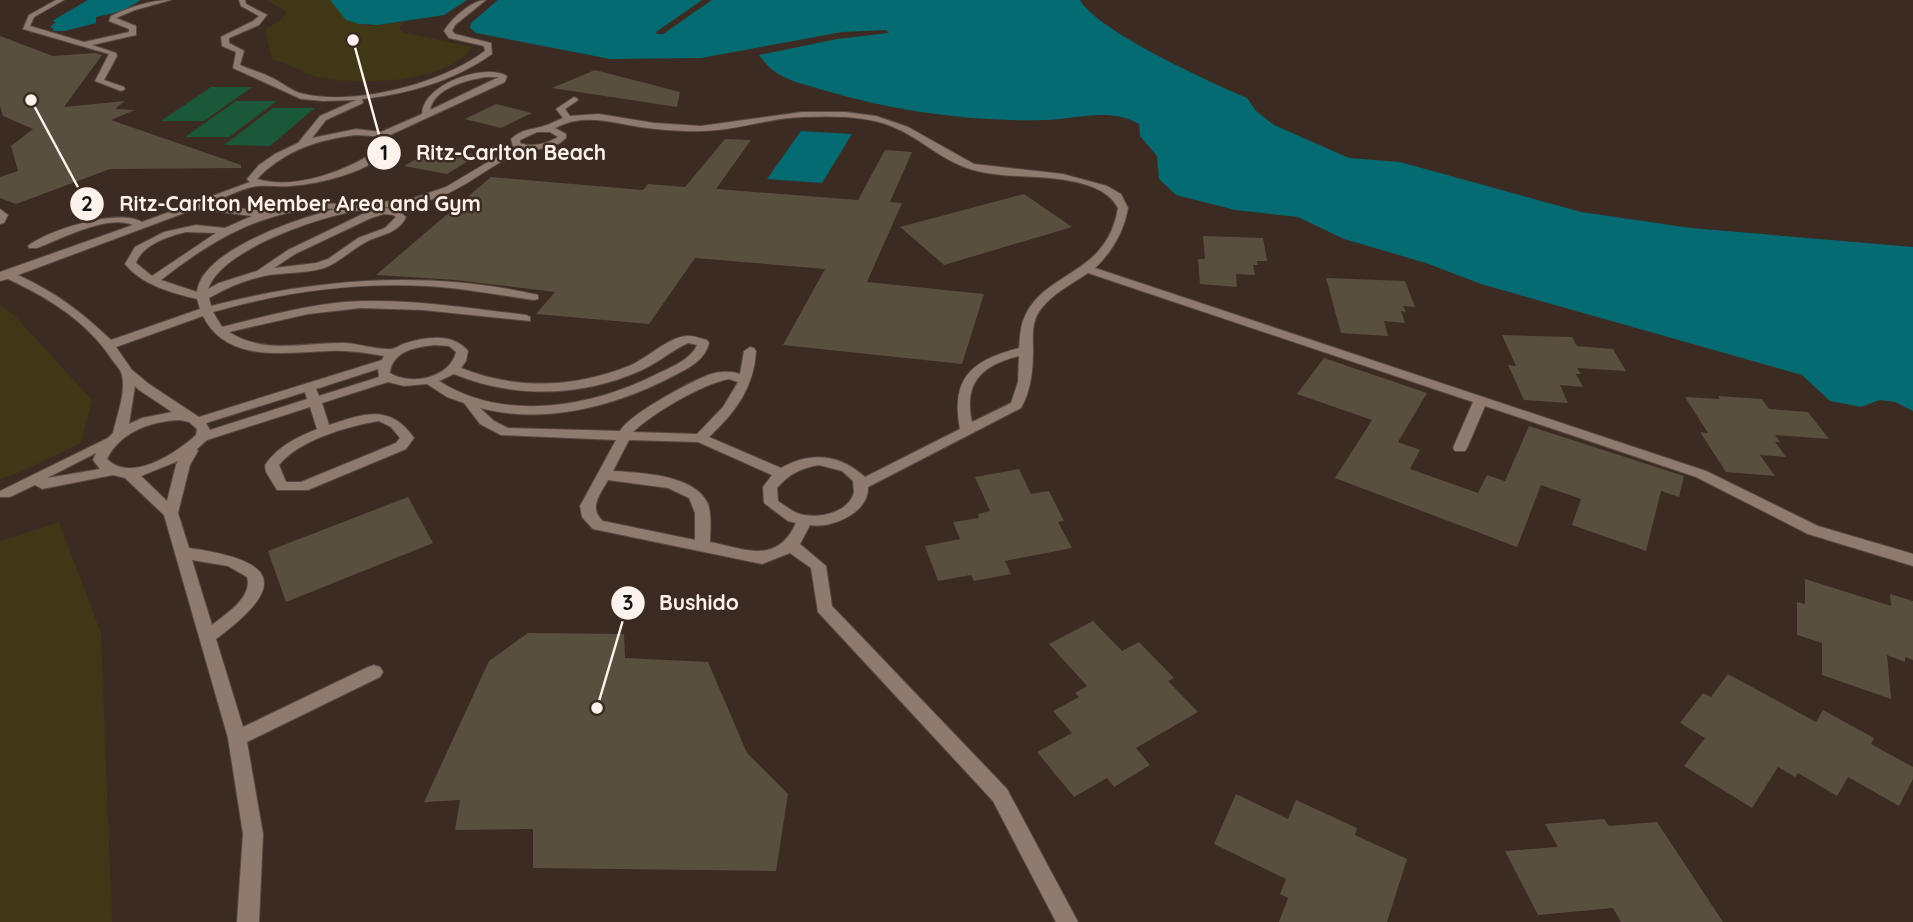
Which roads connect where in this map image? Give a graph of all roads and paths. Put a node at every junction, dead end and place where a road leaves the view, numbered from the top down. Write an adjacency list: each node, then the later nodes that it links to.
1 (61, 0): 6 (lane)
2 (167, 0): 5 (lane)
3 (242, 0): 11 (lane)
4 (483, 0): 9 (lane)
5 (131, 27): 6 (lane); 7 (lane)
6 (70, 40): 7 (lane)
7 (84, 45): 10 (lane)
8 (492, 62): 9 (lane)
9 (471, 67): 11 (lane)
10 (121, 89)
11 (364, 98): 17 (lane)
12 (574, 99): 14 (lane)
13 (426, 115): 13 (lane); 16 (lane)
14 (567, 117): 15 (lane); 31 (lane)
15 (547, 129): 18 (lane); 18 (lane)
16 (383, 135): 17 (lane); 19 (lane)
17 (301, 145): 19 (lane)
18 (524, 148): 21 (lane)
19 (256, 183): 20 (lane)
20 (194, 207): 24 (lane); 26 (lane)
21 (350, 209): 23 (lane); 24 (lane); 35 (lane)
22 (0, 212): 25 (lane)
23 (368, 213): 27 (lane); 29 (lane)
24 (270, 214): 28 (lane)
25 (0, 220)
26 (142, 226): 30 (lane); 33 (lane)
27 (344, 228): 29 (lane); 32 (lane)
28 (227, 231): 34 (lane); 34 (lane)
29 (362, 240): 32 (lane)
30 (33, 246)
31 (1088, 269): 41 (lane); 50 (lane)
32 (261, 273): 35 (lane)
33 (3, 275): 40 (lane)
34 (155, 279): 35 (lane)
35 (202, 297): 37 (lane)
36 (534, 297): 37 (lane)
37 (207, 311): 39 (lane); 40 (lane)
38 (526, 319): 39 (lane)
39 (220, 331): 43 (lane)
40 (109, 345): 45 (lane)
41 (1027, 350): 53 (lane); 53 (lane)
42 (750, 351): 48 (lane)
43 (389, 358): 44 (lane); 46 (lane); 49 (lane)
44 (453, 369): 47 (lane); 51 (lane)
45 (128, 373): 52 (lane); 56 (lane)
46 (388, 378): 47 (lane); 49 (lane)
47 (429, 380): 51 (lane)
48 (746, 380): 55 (lane); 58 (lane)
49 (312, 393): 52 (lane); 54 (lane); 57 (lane)
50 (1481, 399): 59 (lane); 71 (lane)
51 (470, 402): 55 (lane)
52 (193, 419): 56 (lane); 57 (lane)
53 (967, 432): 64 (lane)
54 (325, 433): 54 (lane)
55 (623, 436): 58 (lane); 63 (lane)
56 (115, 437): 61 (lane); 65 (lane)
57 (202, 437): 60 (lane)
58 (700, 438): 62 (lane)
59 (1460, 448)
60 (192, 449): 61 (lane); 66 (lane)
61 (121, 472): 65 (lane); 66 (lane)
62 (780, 473): 64 (lane); 67 (lane)
63 (602, 475): 69 (lane); 69 (lane)
64 (862, 484): 67 (lane)
65 (3, 495)
66 (171, 513): 70 (lane)
67 (804, 521): 68 (lane)
68 (792, 546): 69 (lane); 76 (lane)
69 (702, 547)
70 (185, 553): 72 (lane); 72 (lane)
71 (1913, 560)
72 (206, 638): 74 (lane)
73 (374, 672): 74 (lane)
74 (237, 738): 75 (lane)
75 (248, 922)
76 (1067, 922)

